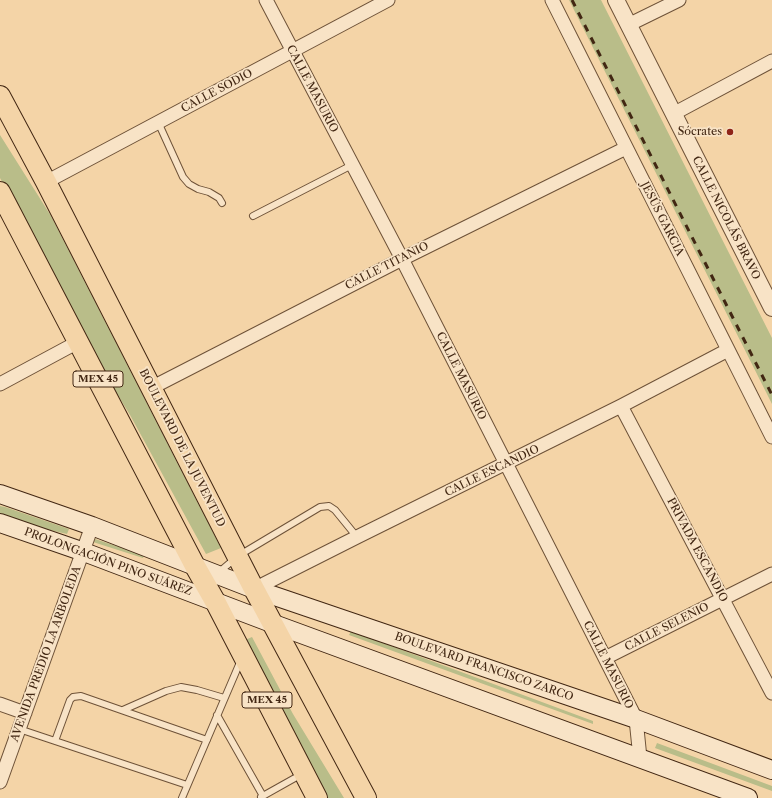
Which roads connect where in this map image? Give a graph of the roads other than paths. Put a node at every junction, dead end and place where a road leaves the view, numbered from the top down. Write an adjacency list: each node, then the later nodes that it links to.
1 (266, 0): 7 (street, CALLE MASURIO)
2 (388, 0): 7 (street, CALLE SODIO)
3 (552, 0): 12 (street, JESÚS GARCIA)
4 (616, 0): 6 (street, CALLE NICOLÁS BRAVO)
5 (679, 0): 6 (street)
6 (628, 25): 10 (street, CALLE NICOLÁS BRAVO)
7 (292, 51): 11 (street, CALLE SODIO); 13 (street, CALLE MASURIO)
8 (772, 61): 10 (street)
9 (0, 96): 14 (main road, BOULEVARD DE LA JUVENTUD / MEX 45)
10 (673, 114): 19 (street, CALLE NICOLÁS BRAVO)
11 (158, 122): 14 (street, CALLE SODIO); 16 (lane)
12 (626, 148): 18 (street, CALLE TITANIO); 21 (street, JESÚS GARCIA)
13 (352, 165): 17 (lane); 18 (street, CALLE MASURIO)
14 (46, 182): 23 (main road, BOULEVARD DE LA JUVENTUD / MEX 45)
15 (1, 199): 20 (main road, MEX 45)
16 (222, 204)
17 (253, 216)
18 (402, 258): 23 (street, CALLE TITANIO); 26 (street, CALLE MASURIO)
19 (772, 308)
20 (78, 342): 22 (street); 33 (main road, MEX 45)
21 (728, 350): 24 (street, CALLE ESCANDIO); 25 (street, JESÚS GARCIA)
22 (0, 384)
23 (151, 388): 32 (main road, BOULEVARD DE LA JUVENTUD / MEX 45)
24 (621, 406): 26 (street, CALLE ESCANDIO); 37 (street, PRIVADA ESCANDIO)
25 (772, 437)
26 (506, 464): 30 (street, CALLE ESCANDIO); 41 (street, CALLE MASURIO)
27 (0, 494): 29 (main road)
28 (0, 523): 31 (main road, PROLONGACIÓN PINO SUÁREZ)
29 (92, 526): 31 (street, AVENIDA PREDIO LA ARBOLEDA); 33 (main road)
30 (357, 537): 32 (lane); 36 (street, CALLE ESCANDIO)
31 (84, 552): 38 (main road, PROLONGACIÓN PINO SUÁREZ); 46 (street, AVENIDA PREDIO LA ARBOLEDA)
32 (238, 556): 34 (lane); 36 (main road, BOULEVARD DE LA JUVENTUD / MEX 45)
33 (195, 566): 34 (main road, BOULEVARD FRANCISCO ZARCO); 38 (main road, MEX 45)
34 (217, 574): 36 (main road, BOULEVARD FRANCISCO ZARCO)
35 (772, 574): 37 (street, CALLE SELENIO)
36 (254, 589): 39 (main road, BOULEVARD DE LA JUVENTUD / MEX 45); 48 (main road, BOULEVARD FRANCISCO ZARCO)
37 (722, 598): 41 (street, CALLE SELENIO); 42 (street, PRIVADA ESCANDIO)
38 (216, 603): 39 (main road); 40 (main road, MEX 45)
39 (274, 624): 52 (main road); 60 (main road, BOULEVARD DE LA JUVENTUD / MEX 45)
40 (243, 655): 43 (lane); 54 (main road, MEX 45)
41 (605, 658): 48 (street, CALLE MASURIO)
42 (772, 694)
43 (224, 698): 45 (lane); 47 (lane)
44 (0, 704): 46 (street)
45 (123, 710): 50 (lane); 51 (lane)
46 (25, 713): 49 (street, AVENIDA PREDIO LA ARBOLEDA)
47 (217, 715): 50 (lane); 57 (lane)
48 (636, 719): 52 (street, CALLE MASURIO); 53 (main road, BOULEVARD FRANCISCO ZARCO)
49 (19, 729): 51 (lane); 55 (street, AVENIDA PREDIO LA ARBOLEDA)
50 (207, 740): 56 (lane)
51 (55, 742): 56 (lane)
52 (640, 758): 61 (main road)
53 (772, 770)
54 (304, 773): 57 (lane); 59 (main road, MEX 45)
55 (0, 782)
56 (187, 785): 58 (lane)
57 (262, 797)
58 (182, 798)
59 (317, 798)
60 (366, 798)
61 (748, 798)

